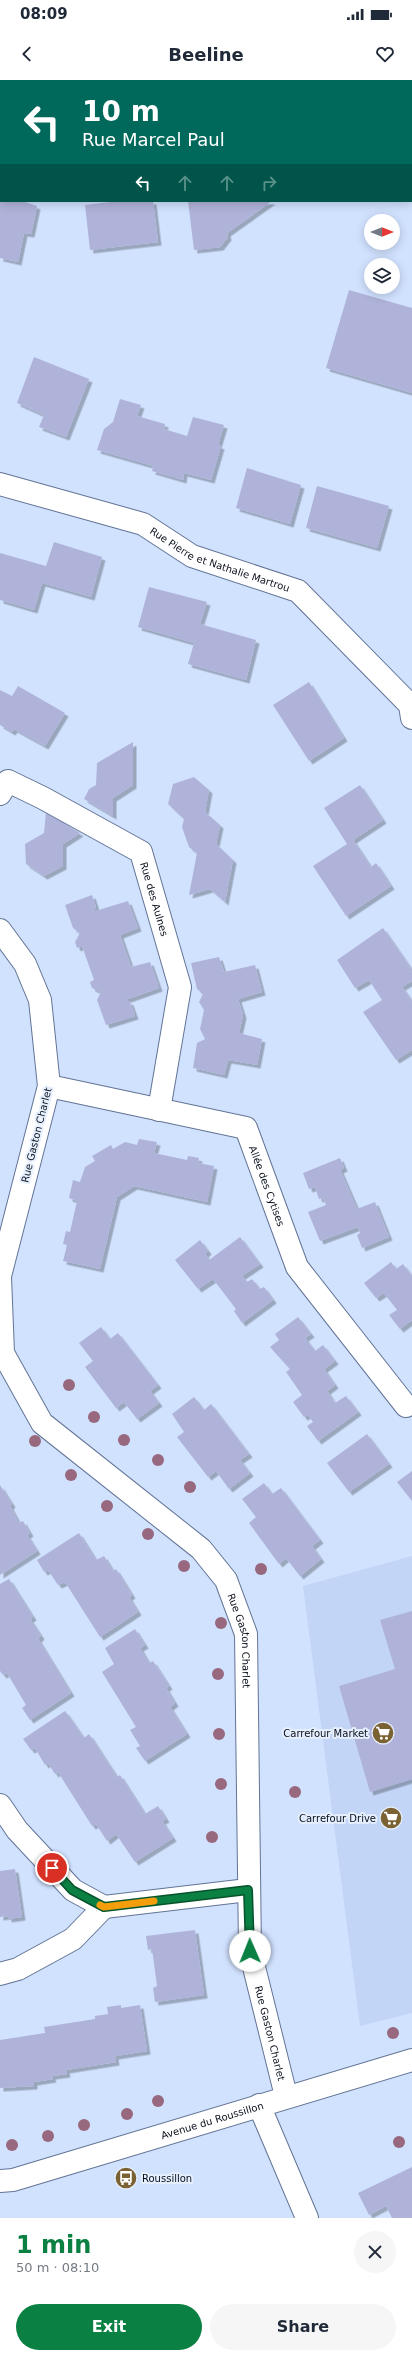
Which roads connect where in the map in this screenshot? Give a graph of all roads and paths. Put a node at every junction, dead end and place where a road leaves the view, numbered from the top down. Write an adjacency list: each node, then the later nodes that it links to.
1 (0, 484): 2 (street, Rue Pierre et Nathalie Martrou)
2 (412, 718)
3 (0, 794): 6 (street, Rue des Aulnes)
4 (0, 930): 5 (street, Rue Gaston Charlet)
5 (49, 1086): 6 (street, Allée des Cytises); 7 (street, Rue Gaston Charlet)
6 (159, 1110): 9 (street, Allée des Cytises)
7 (0, 1277): 8 (street, Rue Gaston Charlet)
8 (1, 1354): 11 (street, Rue Gaston Charlet)
9 (406, 1406)
10 (0, 1805): 12 (street)
11 (248, 1890): 12 (street); 15 (street, Rue Gaston Charlet)
12 (104, 1907): 13 (street)
13 (0, 1974)
14 (412, 2060): 15 (street, Avenue du Roussillon)
15 (286, 2096): 16 (street, Avenue du Roussillon)
16 (258, 2105): 17 (street, Avenue du Roussillon); 18 (street)
17 (4, 2184)
18 (307, 2218)

